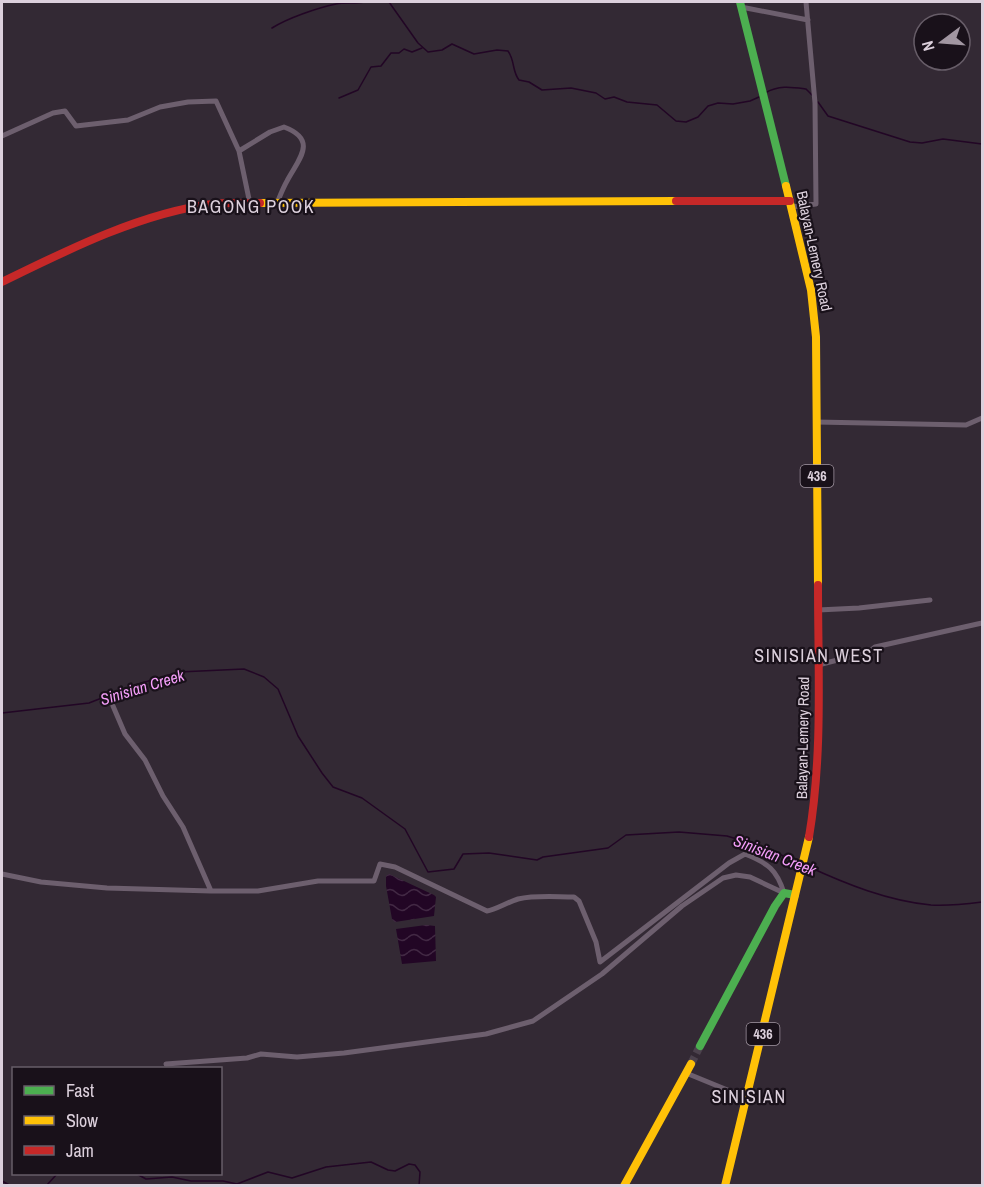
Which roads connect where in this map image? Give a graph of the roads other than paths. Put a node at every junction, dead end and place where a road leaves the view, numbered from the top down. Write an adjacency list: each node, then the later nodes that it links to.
1 (806, 2): 3 (street)
2 (741, 4): 3 (street); 8 (main road, Balayan-Lemery Road / 436)
3 (808, 20): 8 (street)
4 (2, 136): 5 (street)
5 (239, 151): 6 (street); 7 (street)
6 (277, 203): 7 (main road); 8 (main road)
7 (250, 204): 9 (main road)
8 (790, 204): 11 (main road, Balayan-Lemery Road / 436)
9 (2, 282)
10 (982, 418): 11 (street)
11 (816, 422): 13 (main road, Balayan-Lemery Road / 436)
12 (930, 600): 13 (street)
13 (818, 610): 15 (main road, Balayan-Lemery Road / 436)
14 (982, 623): 15 (street)
15 (818, 665): 20 (main road, Balayan-Lemery Road / 436)
16 (113, 706): 18 (street)
17 (2, 874): 18 (street)
18 (211, 891): 19 (street)
19 (784, 893): 20 (main road); 21 (main road); 22 (street)
20 (795, 895): 25 (main road, Balayan-Lemery Road / 436)
21 (700, 1046)
22 (165, 1064)
23 (690, 1064): 24 (main road)
24 (686, 1073): 25 (street); 26 (main road)
25 (747, 1098): 27 (main road, Balayan-Lemery Road / 436)
26 (624, 1185)
27 (725, 1185)

